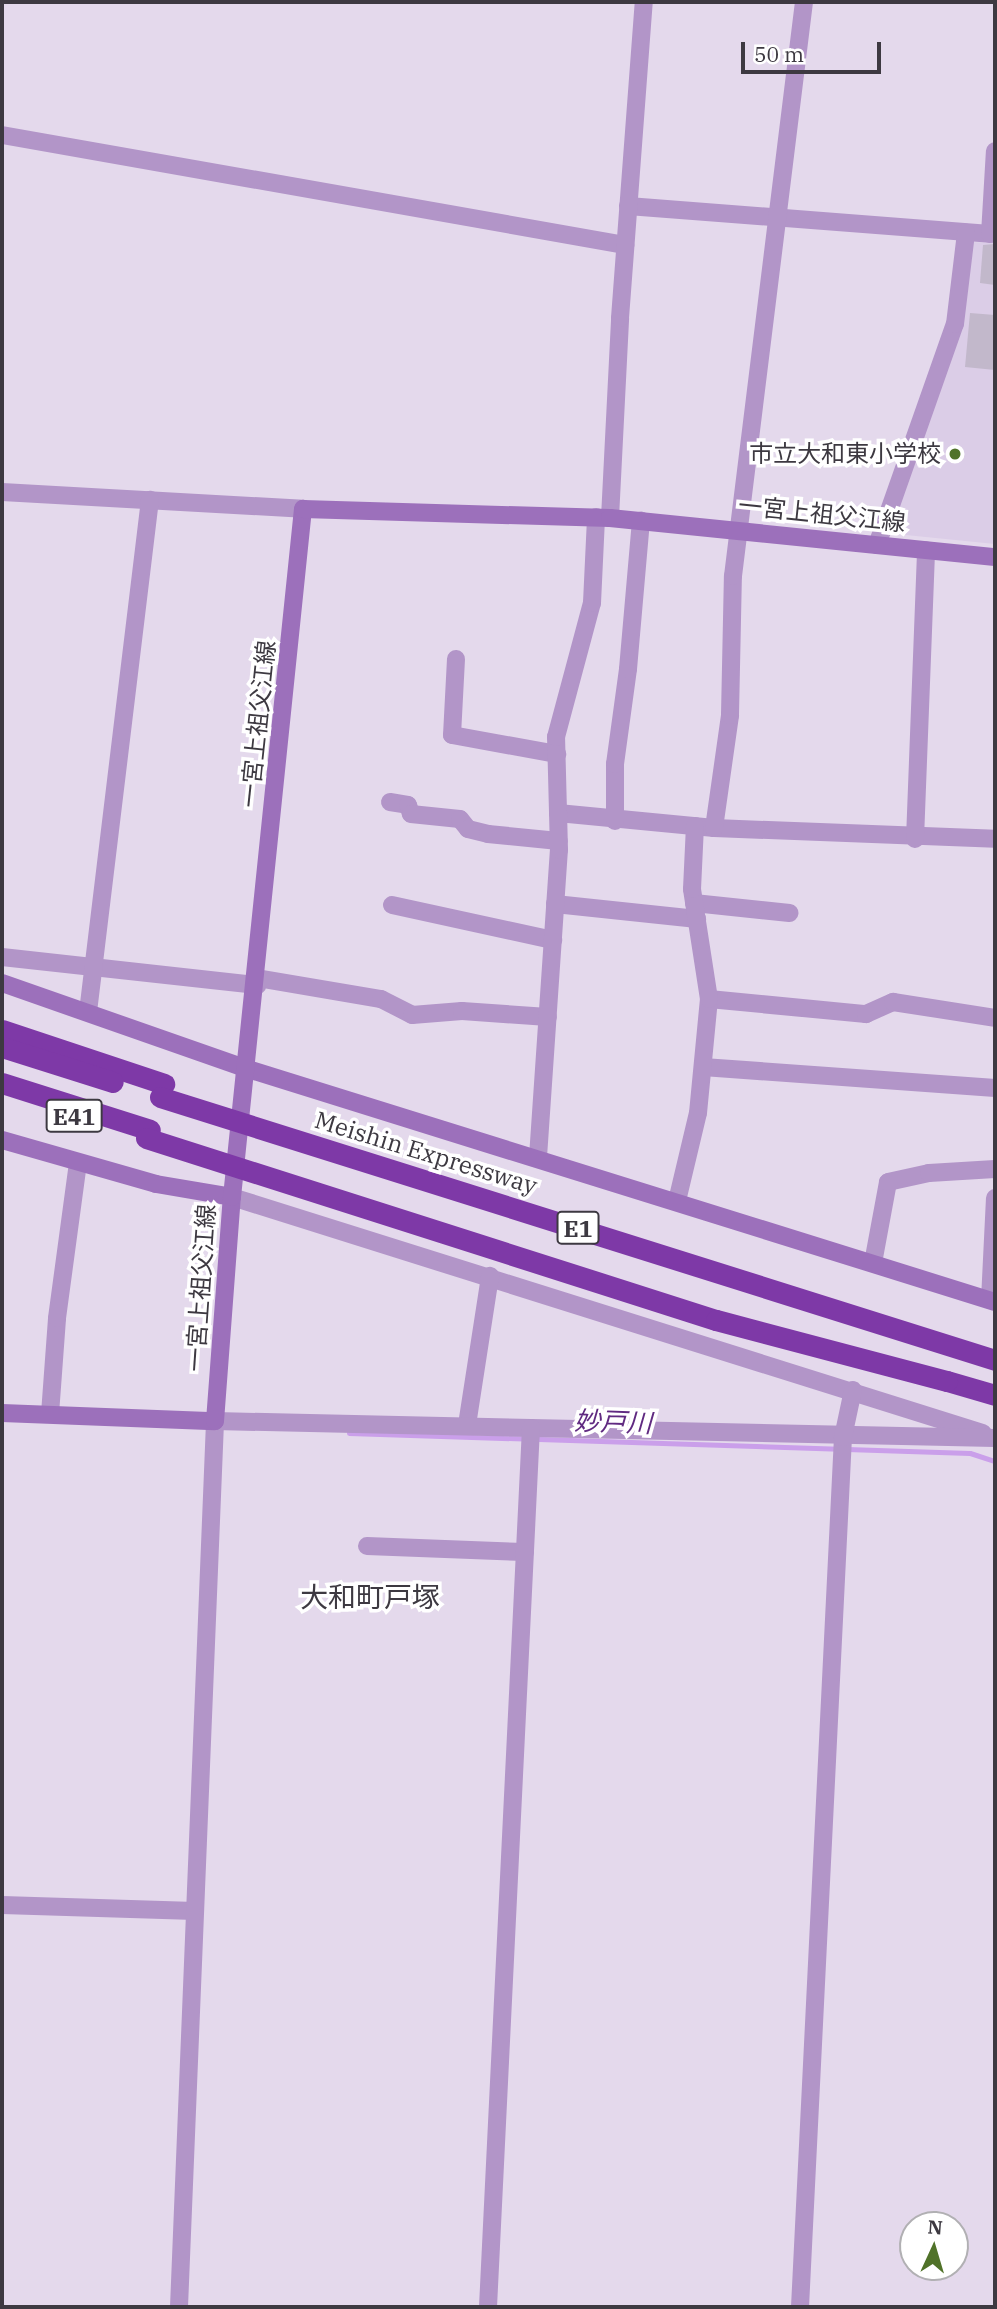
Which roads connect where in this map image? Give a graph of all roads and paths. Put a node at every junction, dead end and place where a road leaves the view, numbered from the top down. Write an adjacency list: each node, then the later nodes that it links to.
1 (644, 2): 5 (street)
2 (804, 2): 6 (street)
3 (2, 135): 8 (street)
4 (995, 163): 7 (street)
5 (628, 206): 6 (street); 8 (street)
6 (776, 219): 7 (street); 14 (street)
7 (966, 233): 15 (street)
8 (625, 245): 12 (street)
9 (2, 492): 10 (street)
10 (150, 500): 11 (street); 34 (street)
11 (303, 509): 12 (main road, 一宮上祖父江線); 35 (main road, 一宮上祖父江線)
12 (603, 517): 13 (main road, 一宮上祖父江線); 19 (street)
13 (640, 521): 14 (main road, 一宮上祖父江線); 22 (street)
14 (738, 530): 15 (main road, 一宮上祖父江線); 24 (street)
15 (877, 544): 16 (main road, 一宮上祖父江線)
16 (926, 550): 17 (main road, 一宮上祖父江線); 25 (street)
17 (995, 557)
18 (456, 659): 19 (street)
19 (557, 754): 21 (street)
20 (390, 802): 27 (street)
21 (558, 813): 22 (street); 27 (street)
22 (615, 821): 23 (street)
23 (695, 826): 24 (street); 30 (street)
24 (714, 828): 25 (street)
25 (915, 839): 26 (street)
26 (995, 839)
27 (559, 841): 28 (street)
28 (555, 904): 30 (street); 32 (street)
29 (392, 905): 32 (street)
30 (696, 911): 31 (street); 37 (street)
31 (789, 913)
32 (553, 940): 39 (street)
33 (2, 957): 34 (street)
34 (95, 967): 35 (street); 38 (street)
35 (257, 982): 39 (street); 44 (main road, 一宮上祖父江線)
36 (2, 983): 38 (main road)
37 (709, 999): 40 (street); 43 (street)
38 (88, 1012): 44 (main road)
39 (548, 1017): 49 (street)
40 (995, 1018)
41 (2, 1030): 58 (highway, bridge)
42 (2, 1047): 58 (highway, Meishin Expressway / E1, bridge)
43 (703, 1067): 46 (street); 54 (street)
44 (248, 1069): 49 (main road); 52 (main road, 一宮上祖父江線)
45 (2, 1083): 60 (highway, E1, bridge)
46 (995, 1088)
47 (2, 1093): 60 (highway, E41, bridge)
48 (2, 1140): 50 (main road)
49 (538, 1157): 54 (main road)
50 (78, 1163): 52 (main road); 64 (street)
51 (995, 1169): 55 (street)
52 (232, 1197): 56 (street); 65 (main road, 一宮上祖父江線)
53 (995, 1198): 57 (street)
54 (677, 1201): 55 (main road)
55 (873, 1263): 57 (main road)
56 (490, 1276): 61 (street); 66 (street)
57 (993, 1301)
58 (956, 1347): 59 (highway, Meishin Expressway / E1, bridge)
59 (995, 1360)
60 (947, 1381): 62 (highway, E1)
61 (853, 1390): 68 (street); 69 (street)
62 (995, 1395)
63 (2, 1413): 64 (main road)
64 (50, 1415): 65 (main road)
65 (215, 1421): 66 (street); 73 (street)
66 (467, 1425): 67 (street)
67 (531, 1436): 69 (street); 71 (street)
68 (995, 1437): 69 (street)
69 (843, 1445): 76 (street)
70 (367, 1546): 71 (street)
71 (525, 1552): 75 (street)
72 (2, 1905): 73 (street)
73 (195, 1911): 74 (street)
74 (178, 2307)
75 (488, 2307)
76 (800, 2307)

